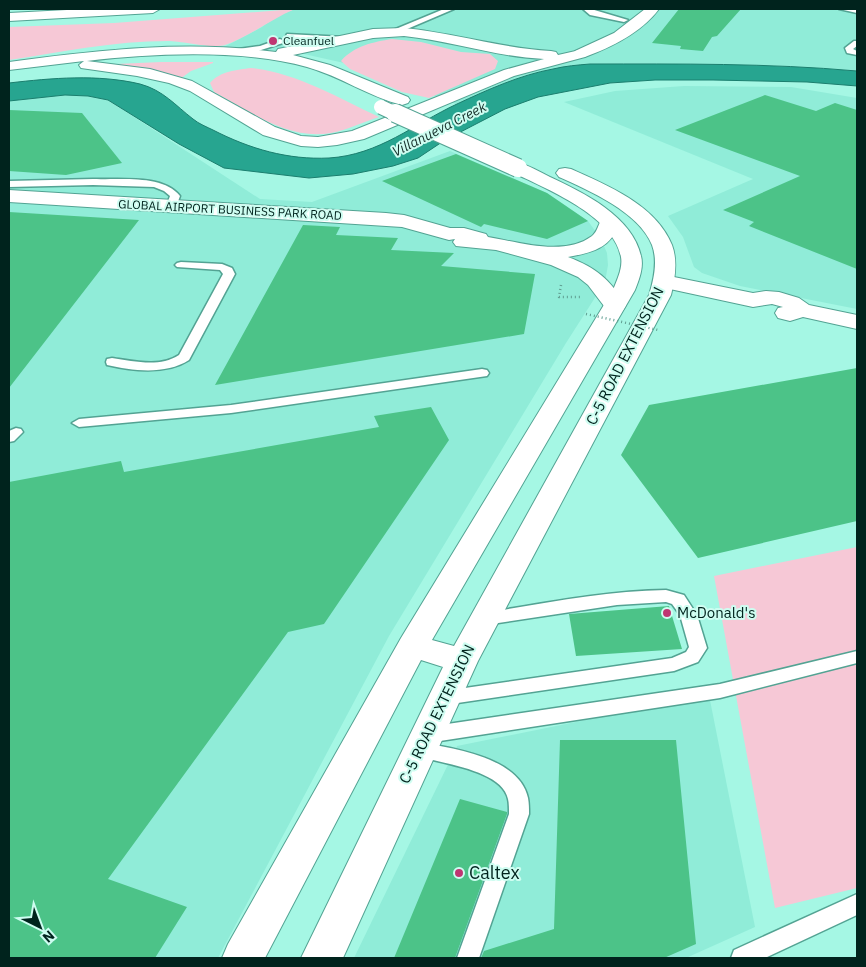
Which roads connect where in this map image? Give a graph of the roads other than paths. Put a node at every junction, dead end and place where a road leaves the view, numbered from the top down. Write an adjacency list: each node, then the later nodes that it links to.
1 (153, 9): 8 (main road)
2 (450, 9): 10 (lane)
3 (587, 9): 9 (lane)
4 (636, 9): 9 (main road)
5 (652, 9): 18 (main road)
6 (843, 9): 7 (lane)
7 (857, 11)
8 (9, 17)
9 (624, 20): 18 (main road)
10 (390, 33): 12 (main road); 15 (main road)
11 (290, 36): 12 (lane)
12 (347, 39): 19 (main road); 25 (main road)
13 (280, 41): 16 (lane)
14 (857, 44): 17 (lane)
15 (499, 49): 18 (main road); 24 (main road)
16 (227, 52): 19 (main road, C-5 ROAD EXTENSION); 21 (main road, C-5 ROAD EXTENSION)
17 (857, 53)
18 (580, 54): 24 (main road)
19 (258, 59): 20 (main road, C-5 ROAD EXTENSION); 22 (main road); 25 (main road, C-5 ROAD EXTENSION); 28 (main road, C-5 ROAD EXTENSION, bridge)
20 (86, 65): 26 (main road, C-5 ROAD EXTENSION); 27 (main road)
21 (9, 66)
22 (219, 67)
23 (202, 71): 27 (main road)
24 (509, 73): 27 (main road)
25 (343, 74): 28 (main road, C-5 ROAD EXTENSION)
26 (9, 76)
27 (188, 84)
28 (528, 164): 32 (main road, C-5 ROAD EXTENSION); 35 (main road, C-5 ROAD EXTENSION)
29 (9, 184): 31 (lane)
30 (9, 196): 31 (main road, GLOBAL AIRPORT BUSINESS PARK ROAD)
31 (171, 207): 33 (main road, GLOBAL AIRPORT BUSINESS PARK ROAD)
32 (609, 222): 33 (main road, GLOBAL AIRPORT BUSINESS PARK ROAD); 36 (main road, C-5 ROAD EXTENSION)
33 (524, 251): 36 (main road, GLOBAL AIRPORT BUSINESS PARK ROAD)
34 (181, 265): 38 (lane)
35 (664, 280): 37 (main road); 41 (main road, C-5 ROAD EXTENSION)
36 (615, 305): 42 (main road, C-5 ROAD EXTENSION)
37 (857, 322)
38 (112, 362)
39 (482, 373): 40 (lane)
40 (79, 423)
41 (484, 619): 44 (main road, C-5 ROAD EXTENSION); 45 (lane)
42 (412, 646): 44 (main road); 48 (main road, C-5 ROAD EXTENSION)
43 (857, 657): 46 (lane)
44 (462, 661): 45 (main road, C-5 ROAD EXTENSION)
45 (444, 698): 46 (main road, C-5 ROAD EXTENSION)
46 (423, 743): 49 (main road, C-5 ROAD EXTENSION); 50 (lane)
47 (857, 904): 51 (lane)
48 (243, 958)
49 (322, 958)
50 (468, 958)
51 (742, 958)

